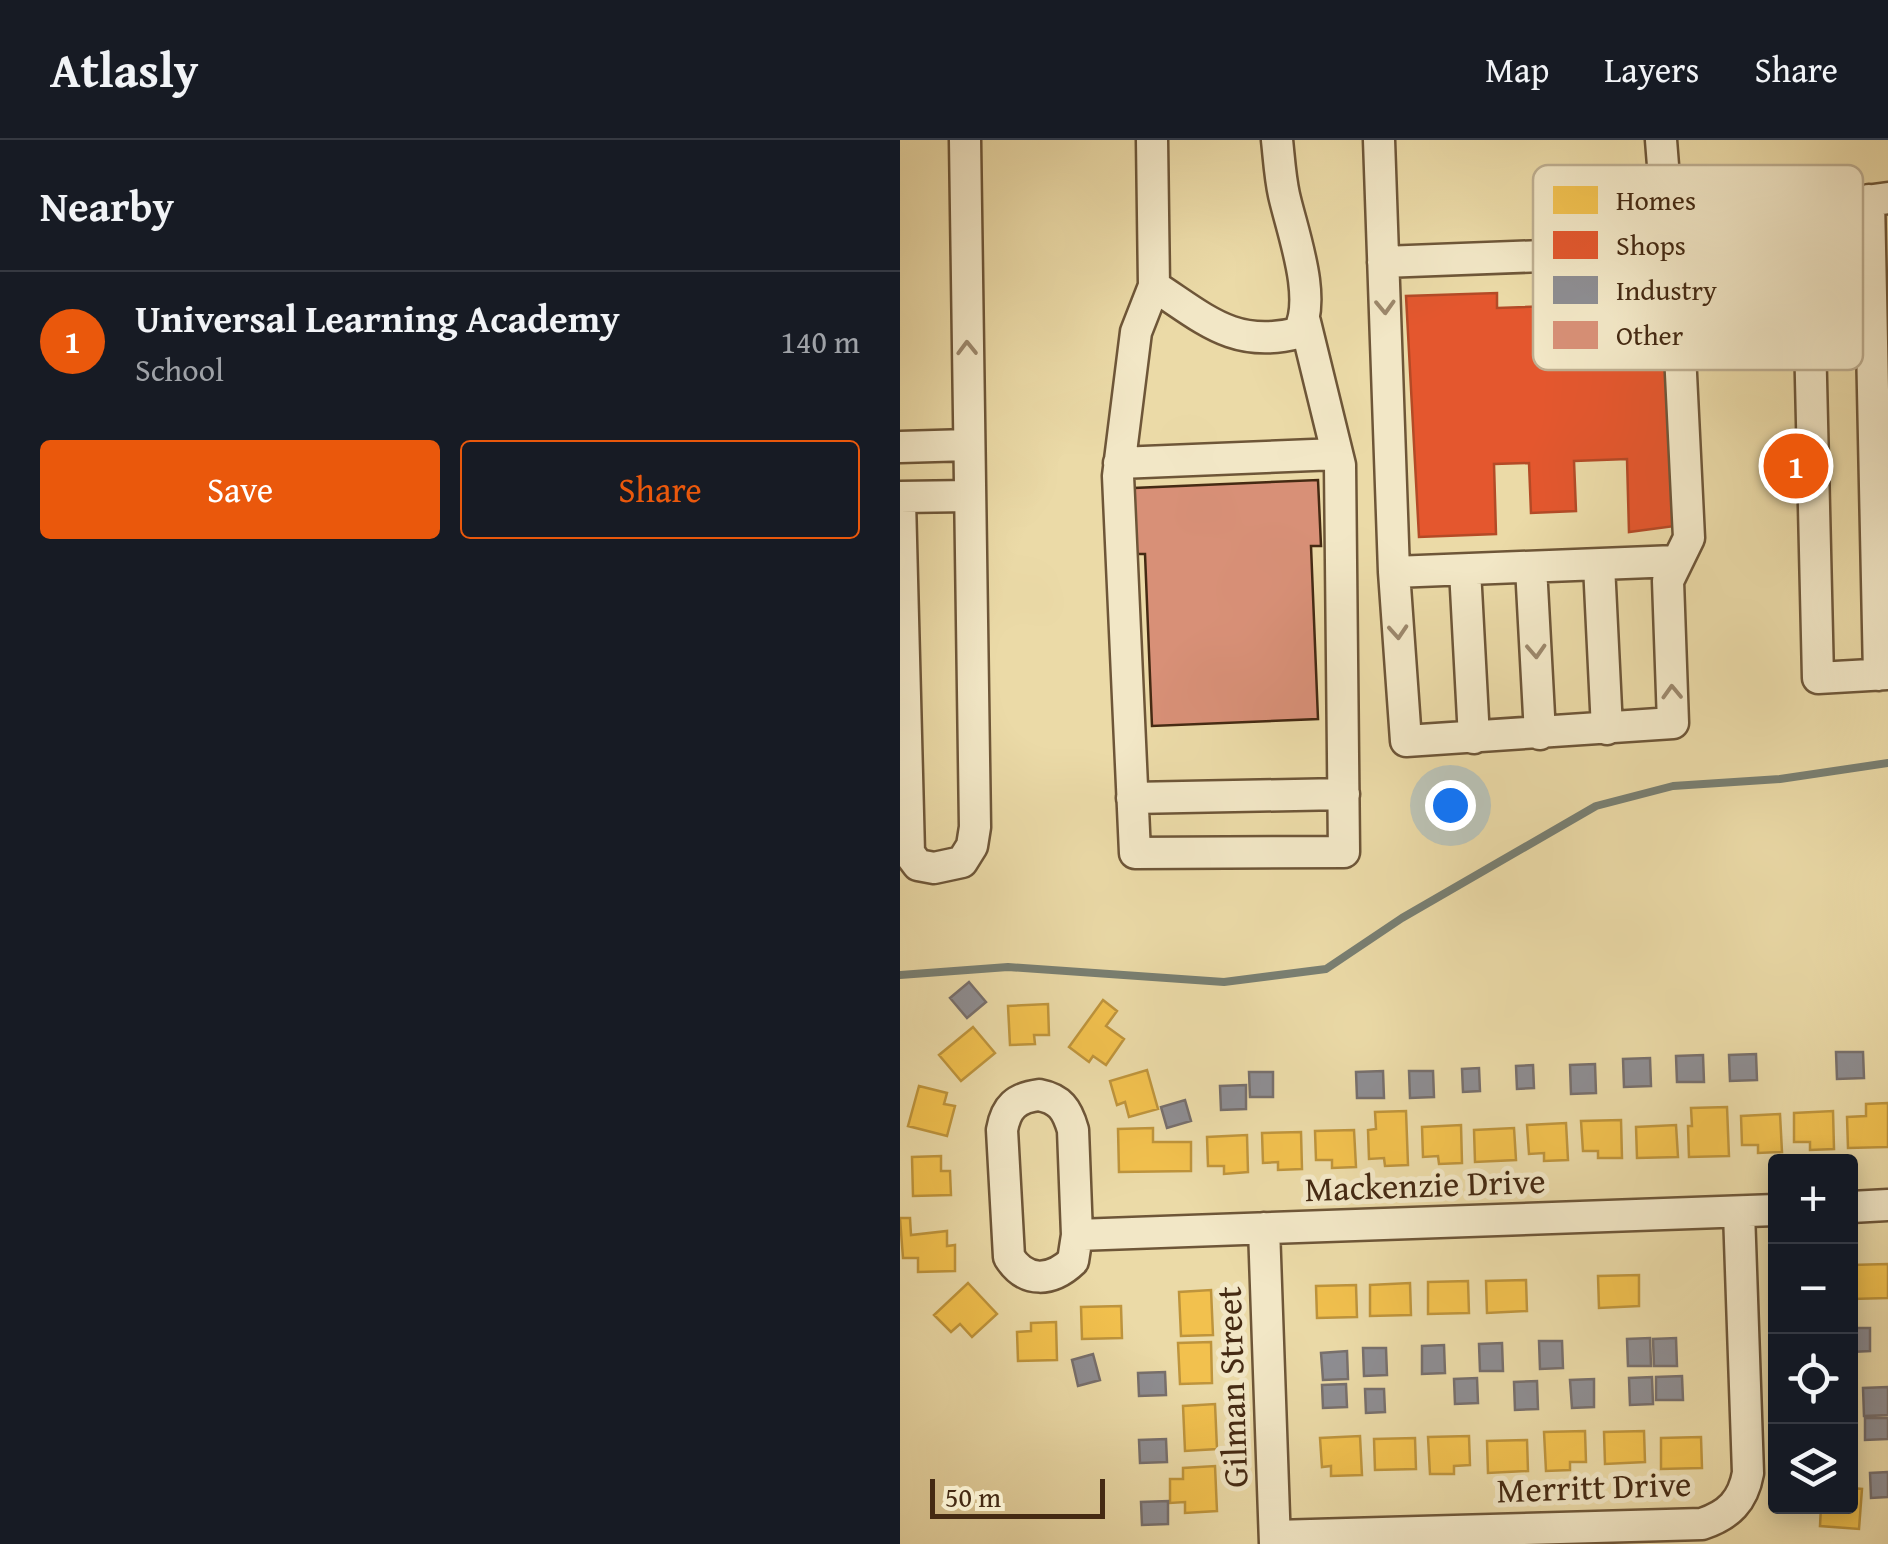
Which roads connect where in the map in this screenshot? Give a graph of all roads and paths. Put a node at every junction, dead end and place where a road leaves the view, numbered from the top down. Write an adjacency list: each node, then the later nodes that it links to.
1 (965, 140): 14 (street, one-way to 1)
2 (1152, 140): 10 (street)
3 (1277, 140): 11 (street)
4 (1379, 140): 9 (street)
5 (1661, 140): 6 (street)
6 (1663, 165)
7 (1878, 199): 25 (street)
8 (1533, 256): 9 (street)
9 (1383, 262): 24 (street, one-way to 24)
10 (1154, 286): 11 (street); 17 (street)
11 (1304, 322): 16 (street)
12 (1681, 370): 20 (street)
13 (1810, 370): 25 (street)
14 (968, 445): 15 (street); 18 (street)
15 (900, 446)
16 (1337, 454): 17 (street); 29 (street)
17 (1119, 462): 30 (street)
18 (970, 496): 19 (street); 19 (street)
19 (900, 499)
20 (1676, 561): 21 (street); 26 (street, one-way to 20)
21 (1599, 564): 22 (street); 26 (street)
22 (1531, 567): 23 (street); 27 (street, one-way to 27)
23 (1465, 570): 24 (street); 28 (street)
24 (1394, 572): 28 (street, one-way to 28)
25 (1884, 674)
26 (1607, 729): 27 (street)
27 (1540, 734): 28 (street)
28 (1474, 738)
29 (1344, 794): 30 (street); 30 (street)
30 (1132, 798)
31 (1888, 1205): 32 (street)
32 (1858, 1207)
33 (1768, 1210): 34 (street, Mackenzie Drive)
34 (1739, 1212): 35 (street, Mackenzie Drive); 37 (street, Merritt Drive)
35 (1264, 1228): 36 (street, Mackenzie Drive); 37 (street, Gilman Street)
36 (1077, 1235): 36 (street)
37 (1275, 1540)

